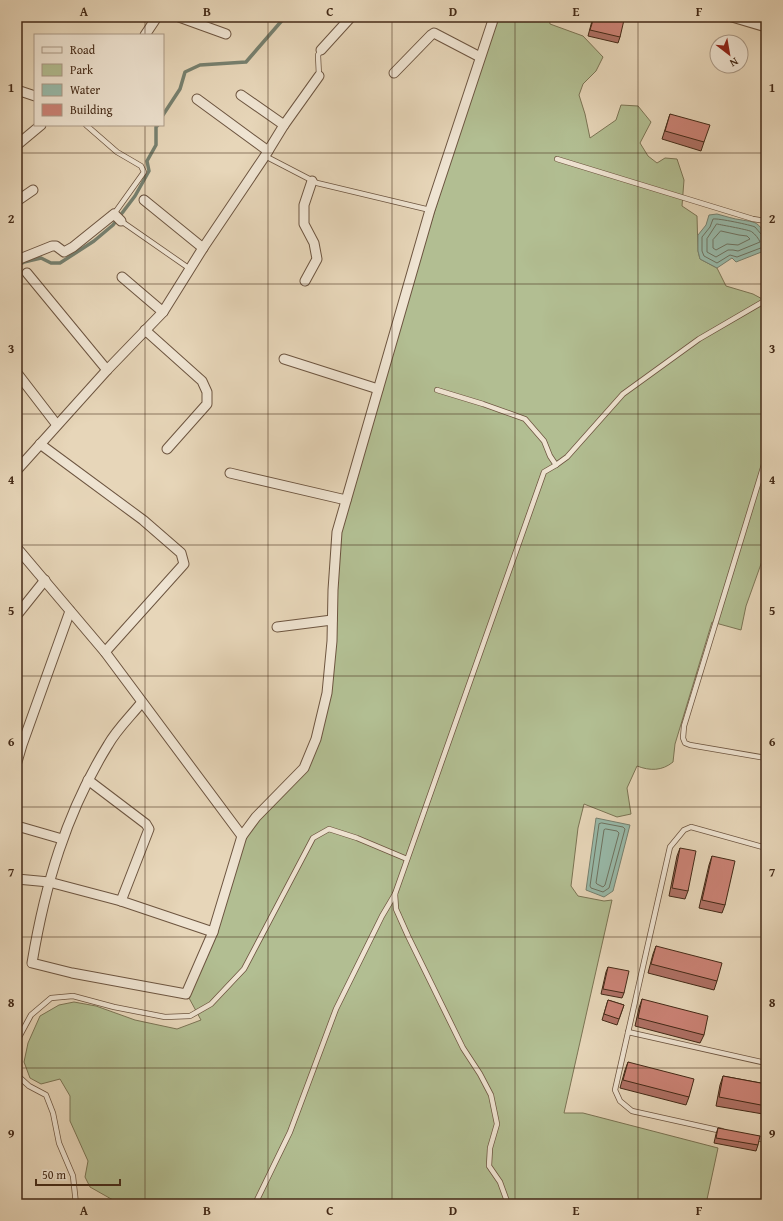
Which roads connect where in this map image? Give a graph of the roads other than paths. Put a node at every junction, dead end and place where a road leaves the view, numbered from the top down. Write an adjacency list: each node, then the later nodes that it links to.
1 (157, 17): 7 (street)
2 (179, 17): 8 (street)
3 (351, 17): 9 (street)
4 (732, 17): 6 (street)
5 (493, 18): 10 (street)
6 (766, 27)
7 (147, 34)
8 (226, 34)
9 (321, 50): 12 (lane)
10 (480, 57): 11 (street); 27 (street)
11 (394, 73)
12 (319, 76): 17 (street)
13 (17, 90): 15 (street)
14 (241, 95): 17 (street)
15 (34, 96)
16 (197, 99): 21 (street)
17 (284, 125): 21 (street)
18 (40, 126): 20 (street)
19 (87, 126): 28 (lane)
20 (17, 145)
21 (266, 153): 23 (lane); 31 (street)
22 (557, 159): 30 (lane)
23 (312, 181): 27 (lane); 36 (street)
24 (33, 190): 26 (street)
25 (144, 200): 31 (street)
26 (17, 201)
27 (430, 210): 43 (street)
28 (114, 214): 29 (street); 32 (street)
29 (122, 221): 33 (lane)
30 (766, 221)
31 (202, 248): 33 (street)
32 (17, 260)
33 (190, 269): 38 (street)
34 (27, 273): 41 (street)
35 (122, 276): 38 (street)
36 (305, 281)
37 (766, 300): 49 (lane)
38 (163, 312): 39 (street)
39 (145, 330): 41 (street); 47 (street)
40 (284, 359): 43 (street)
41 (106, 370): 45 (street)
42 (17, 373): 45 (street)
43 (378, 389): 52 (street)
44 (437, 390): 49 (lane)
45 (58, 425): 46 (street)
46 (40, 444): 50 (street); 59 (street)
47 (167, 449)
48 (766, 458): 61 (lane)
49 (556, 465): 68 (lane)
50 (17, 470)
51 (230, 473): 52 (street)
52 (346, 500): 57 (street)
53 (17, 548): 54 (street)
54 (46, 580): 55 (street); 56 (street)
55 (70, 611): 59 (street); 62 (street)
56 (17, 615)
57 (332, 620): 58 (street); 65 (street)
58 (277, 627)
59 (105, 652): 60 (street)
60 (142, 702): 63 (street); 65 (street)
61 (766, 758)
62 (17, 762)
63 (88, 780): 66 (street); 72 (street)
64 (17, 826): 66 (street)
65 (242, 836): 73 (street)
66 (62, 839): 70 (street)
67 (766, 848): 74 (lane)
68 (407, 859): 71 (lane); 79 (lane)
69 (17, 879): 70 (street)
70 (49, 882): 72 (street); 73 (street)
71 (395, 894): 80 (lane); 81 (lane)
72 (121, 902): 73 (street)
73 (213, 932)
74 (628, 1032): 75 (lane); 76 (lane)
75 (766, 1063)
76 (729, 1132)
77 (751, 1137): 78 (lane)
78 (766, 1140)
79 (76, 1204)
80 (255, 1204)
81 (508, 1204)

